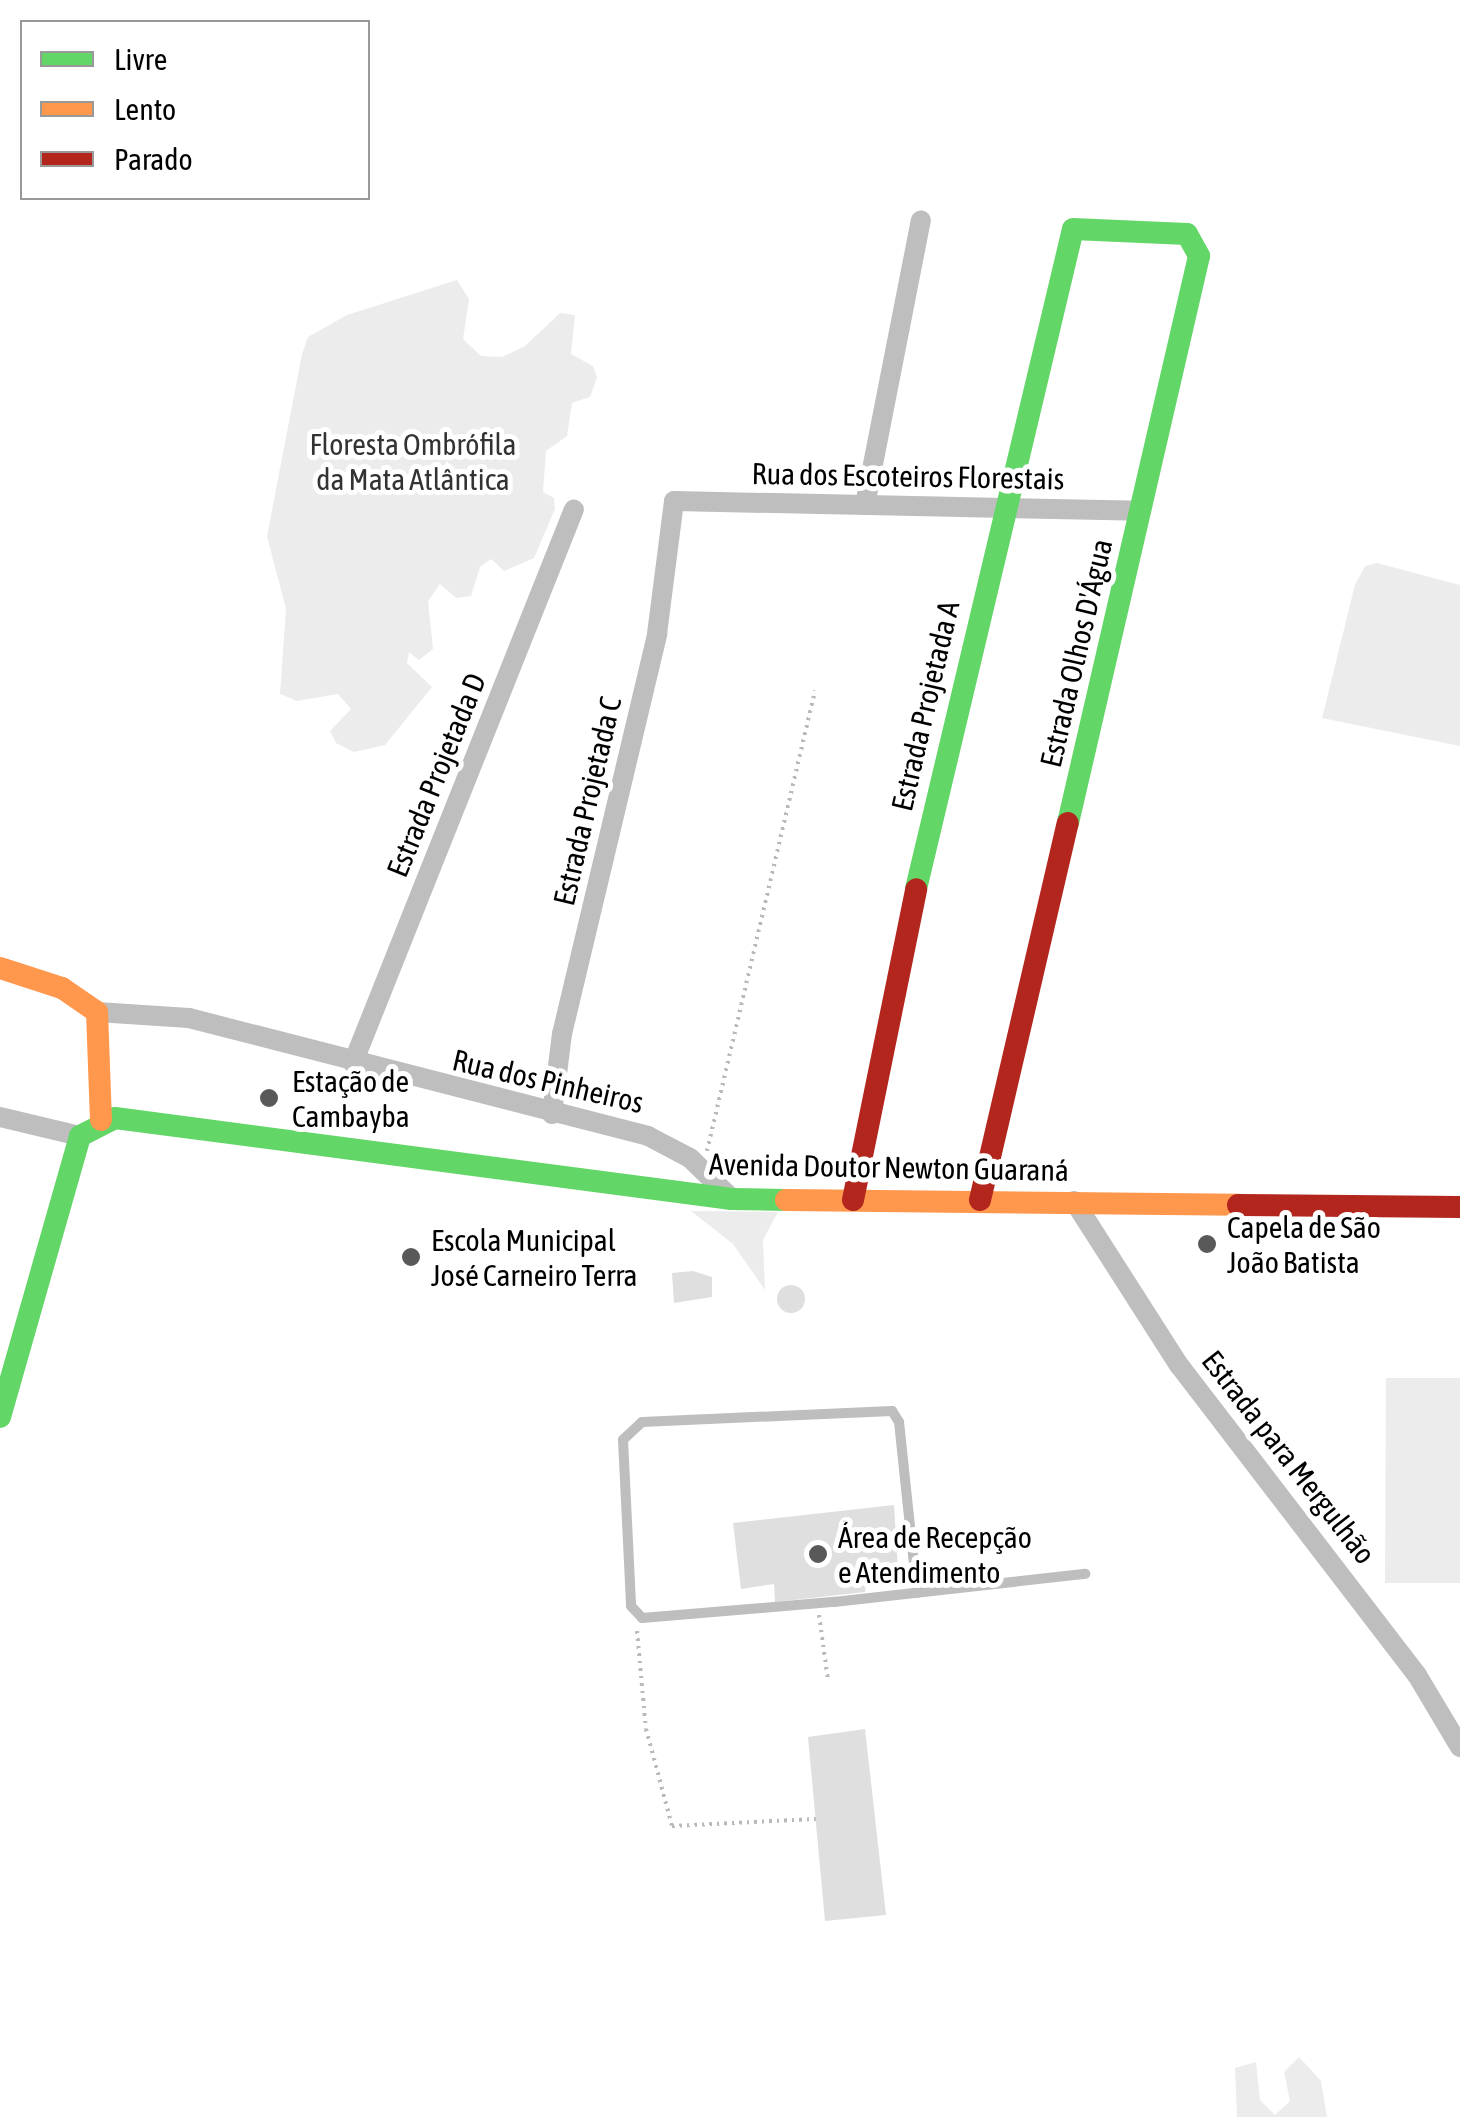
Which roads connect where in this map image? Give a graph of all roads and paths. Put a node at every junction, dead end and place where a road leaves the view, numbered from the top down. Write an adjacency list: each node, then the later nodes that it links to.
1 (921, 220): 4 (street)
2 (1073, 228): 5 (street, Estrada Projetada A); 7 (street, Estrada Olhos D'Água)
3 (674, 501): 4 (street, Rua dos Escoteiros Florestais); 12 (street, Estrada Projetada C)
4 (865, 505): 5 (street, Rua dos Escoteiros Florestais)
5 (1002, 508): 7 (street, Rua dos Escoteiros Florestais); 18 (street, Estrada Projetada A)
6 (574, 509): 11 (street, Estrada Projetada D)
7 (1140, 511): 19 (street, Estrada Olhos D'Água)
8 (815, 690): 16 (path)
9 (0, 968): 10 (street)
10 (97, 1012): 11 (street, Rua dos Pinheiros); 14 (street)
11 (353, 1063): 12 (street, Rua dos Pinheiros)
12 (552, 1114): 16 (street, Rua dos Pinheiros)
13 (0, 1117): 15 (street)
14 (102, 1120): 15 (street); 17 (street, Avenida Doutor Newton Guaraná)
15 (80, 1136): 22 (street)
16 (702, 1170): 17 (street, Rua dos Pinheiros)
17 (732, 1198): 18 (street, Avenida Doutor Newton Guaraná)
18 (852, 1200): 19 (street, Avenida Doutor Newton Guaraná)
19 (980, 1200): 20 (street, Avenida Doutor Newton Guaraná)
20 (1074, 1201): 21 (street, Avenida Doutor Newton Guaraná); 28 (street, Estrada para Mergulhão)
21 (1460, 1207)
22 (0, 1417)
23 (1085, 1574): 24 (lane)
24 (917, 1592): 25 (lane); 26 (lane)
25 (818, 1603): 26 (lane); 27 (path)
26 (634, 1612): 29 (path)
27 (828, 1680)
28 (1460, 1747)
29 (816, 1820)

